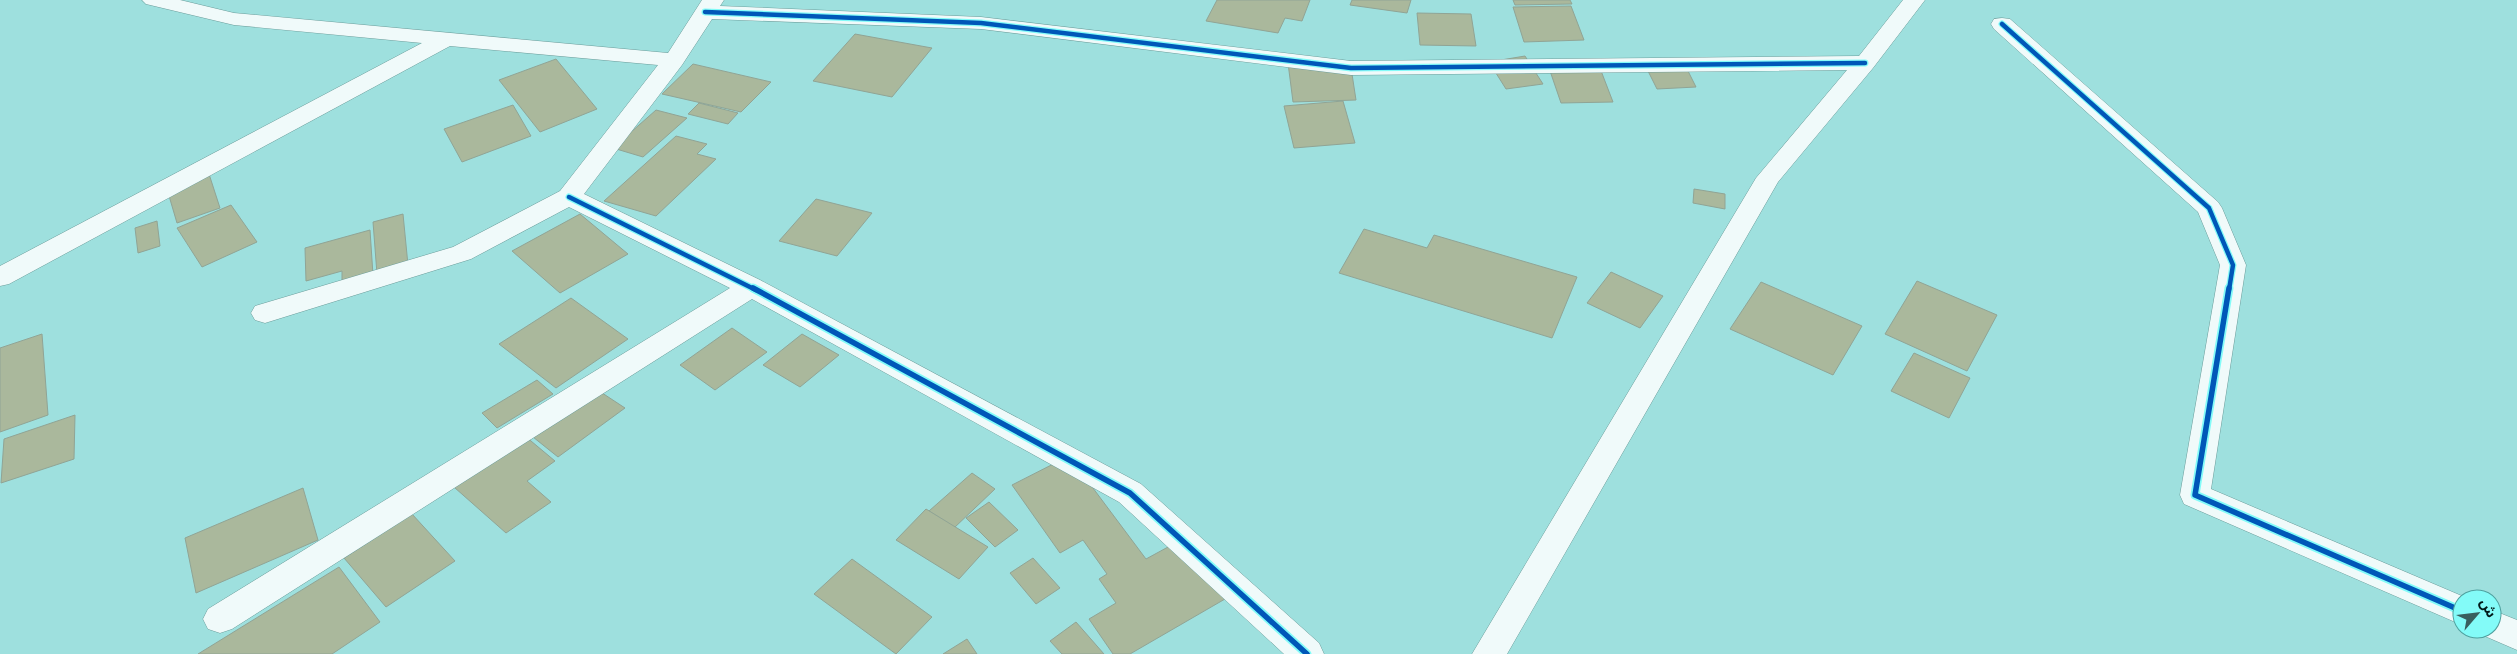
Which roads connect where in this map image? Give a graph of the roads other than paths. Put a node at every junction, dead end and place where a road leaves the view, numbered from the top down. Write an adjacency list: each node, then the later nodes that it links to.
1 (153, 0): 5 (street)
2 (1914, 0): 7 (street)
3 (709, 6): 6 (street); 7 (street)
4 (2002, 24): 12 (street)
5 (446, 39): 6 (street); 9 (street)
6 (674, 60): 8 (street)
7 (1865, 63): 17 (street)
8 (569, 197): 10 (street); 11 (street)
9 (0, 277)
10 (751, 287): 13 (street); 16 (street)
11 (265, 313)
12 (2452, 607)
13 (220, 619)
14 (2502, 628): 15 (street)
15 (2517, 635)
16 (1307, 654)
17 (1489, 654)

